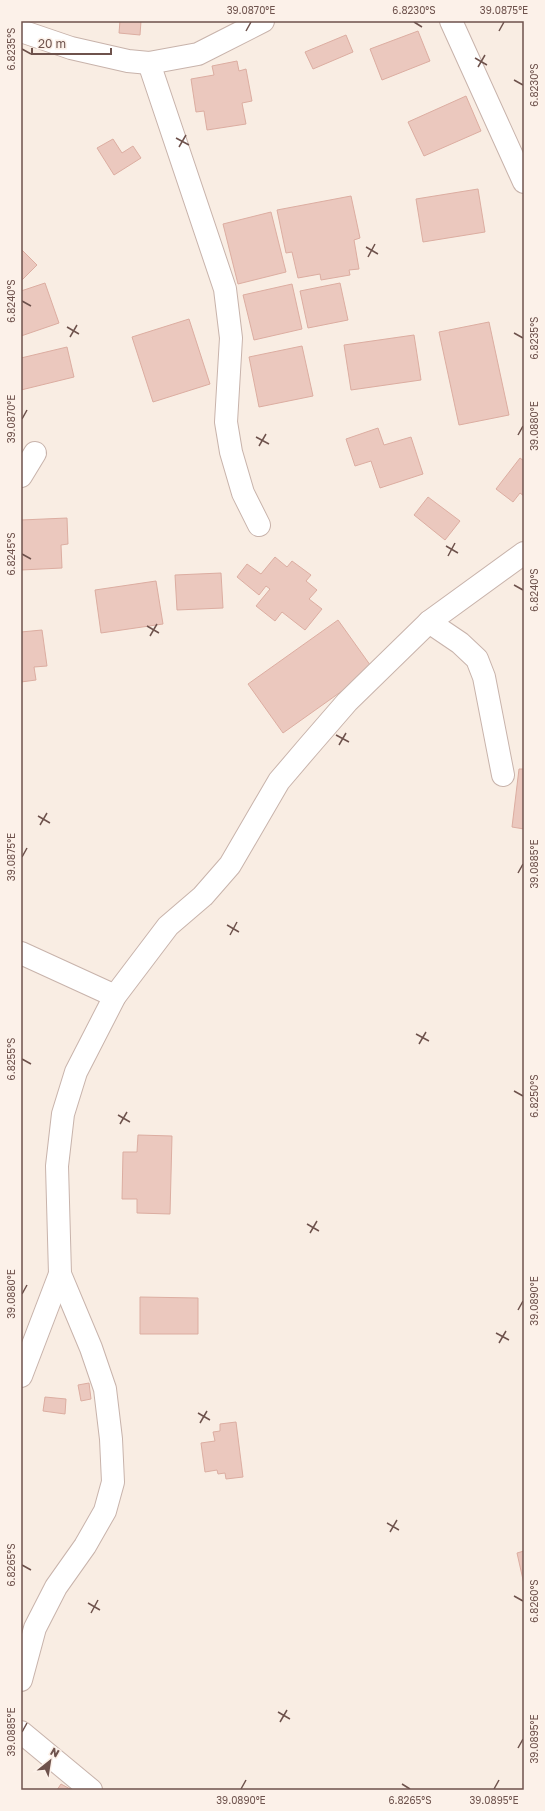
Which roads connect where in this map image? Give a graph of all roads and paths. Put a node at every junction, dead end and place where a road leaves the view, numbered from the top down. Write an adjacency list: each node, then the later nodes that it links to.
1 (263, 21): 4 (street)
2 (451, 21): 5 (street)
3 (21, 31): 4 (street)
4 (149, 63): 8 (street)
5 (524, 182)
6 (35, 453): 7 (street)
7 (21, 476)
8 (259, 525)
9 (524, 553): 10 (street)
10 (428, 622): 11 (street); 13 (street)
11 (503, 775)
12 (21, 953): 13 (street)
13 (115, 996): 14 (street)
14 (60, 1274): 15 (street); 16 (street)
15 (21, 1376)
16 (21, 1680)
17 (21, 1732): 18 (street)
18 (91, 1790)

